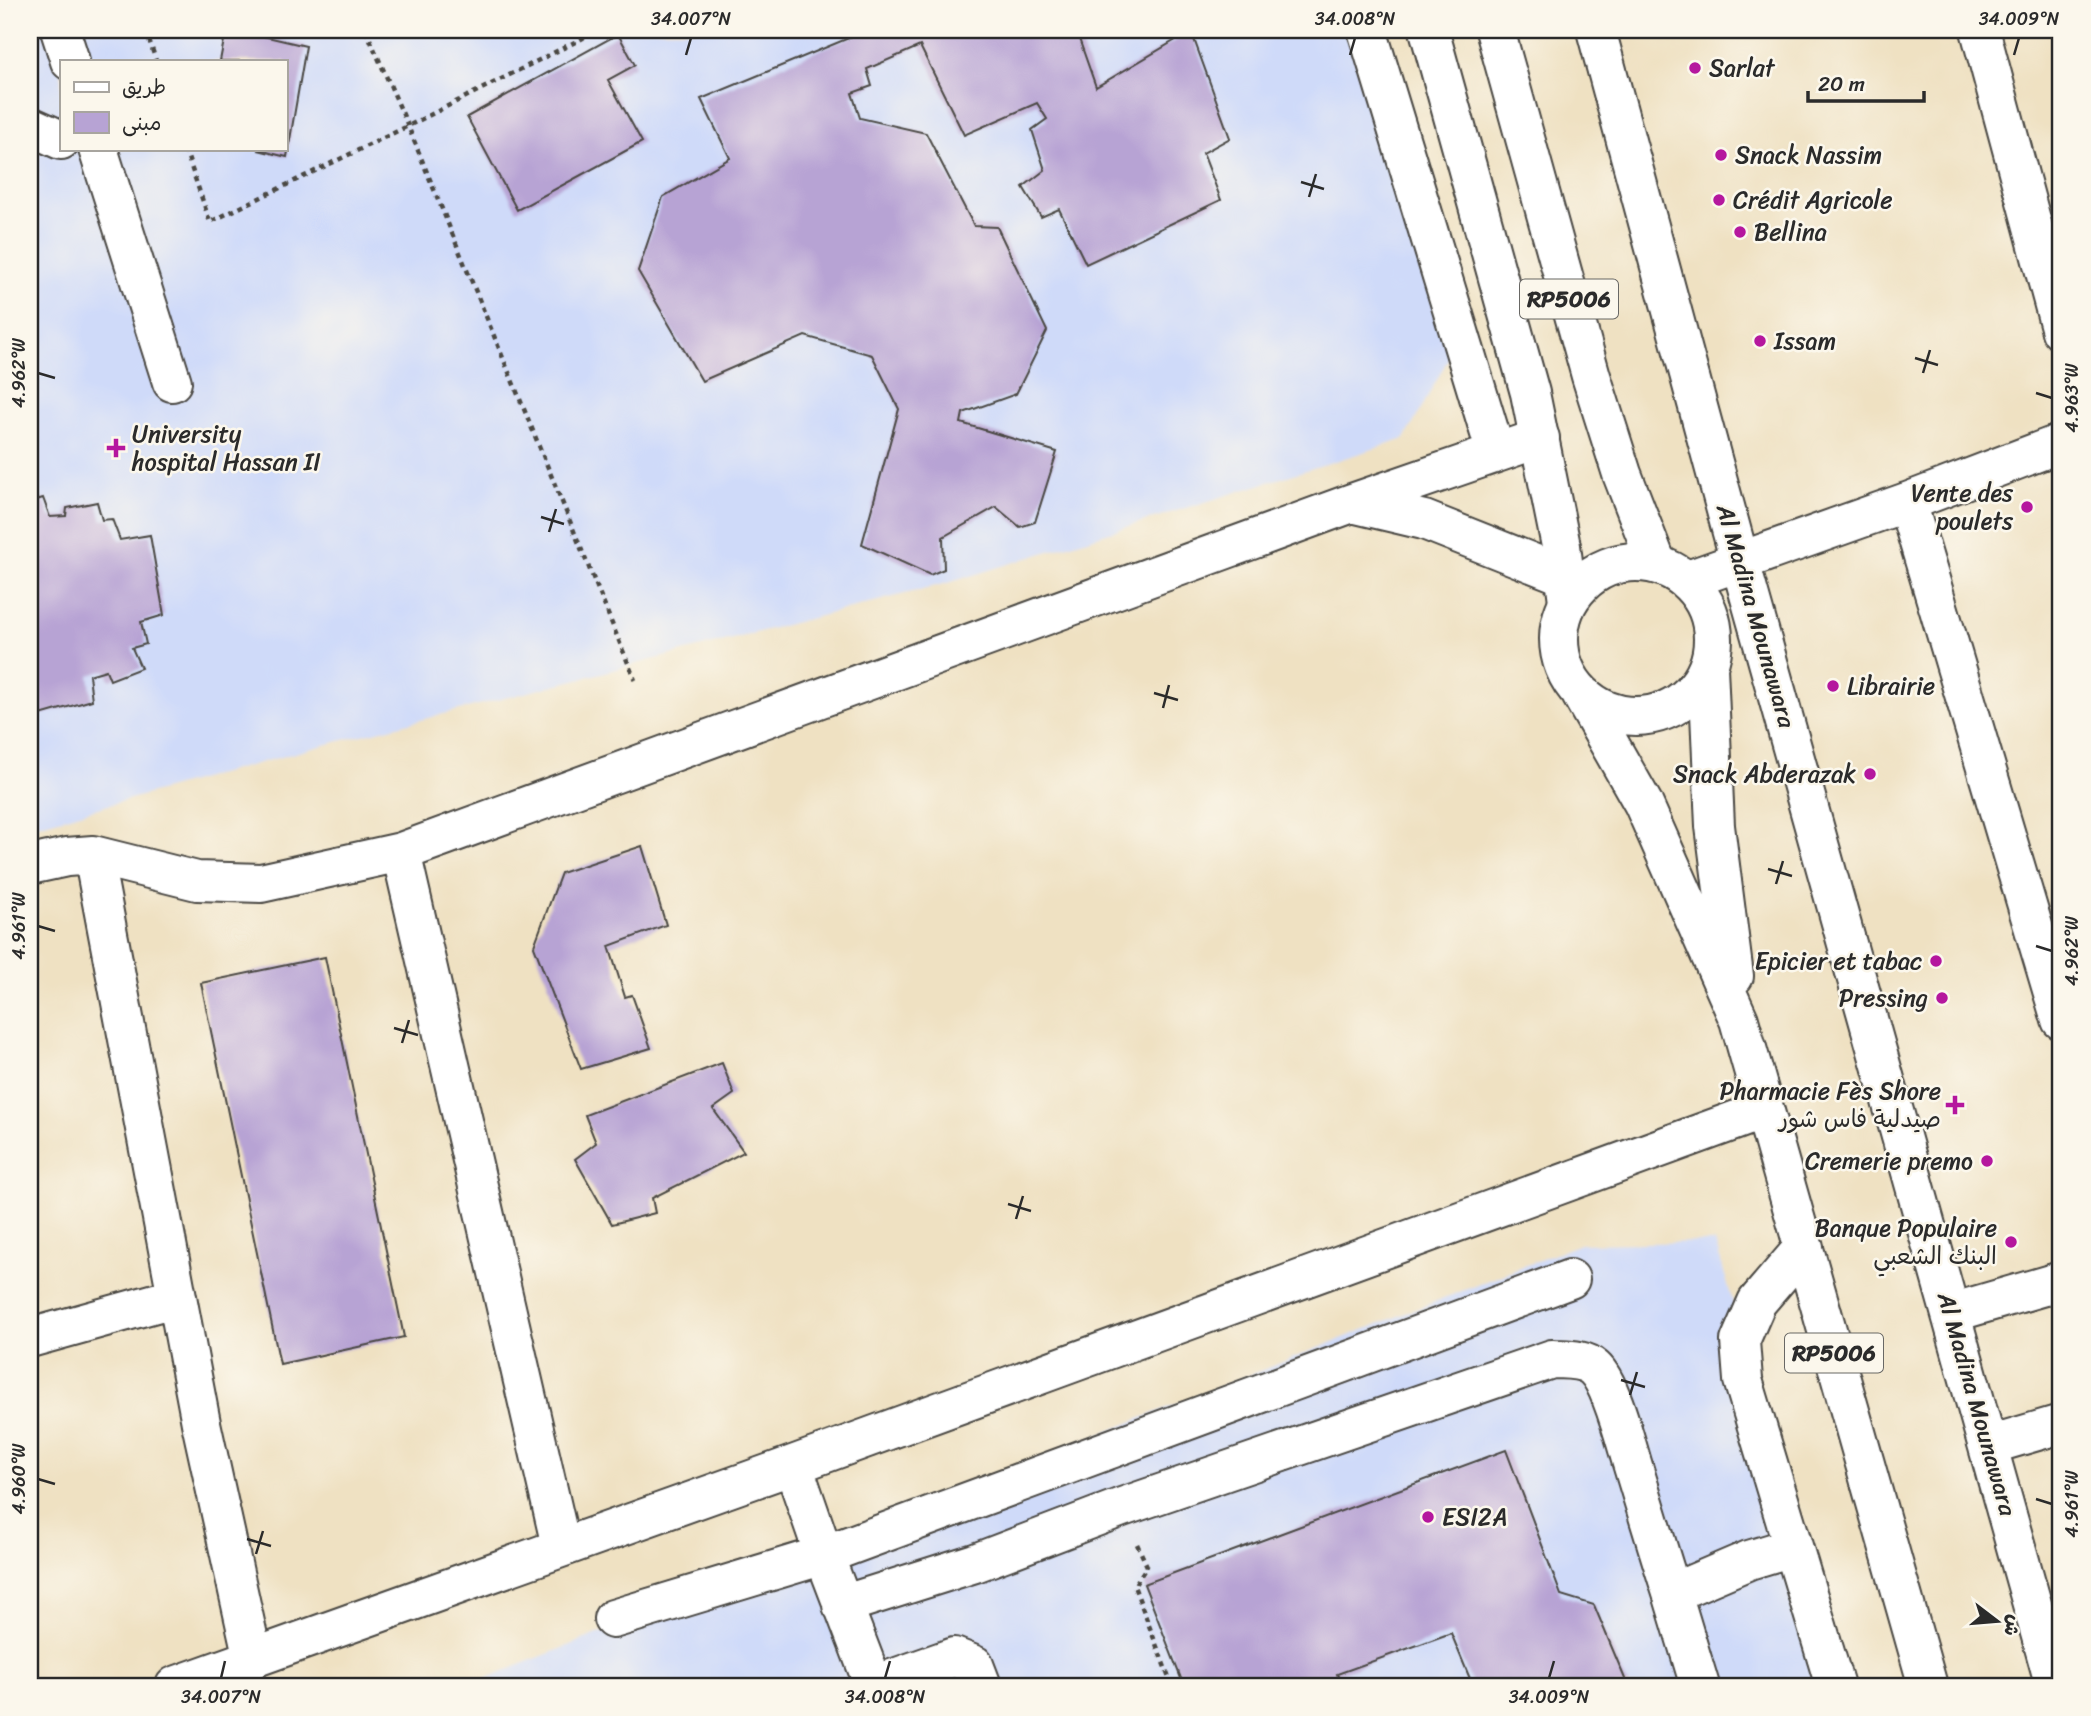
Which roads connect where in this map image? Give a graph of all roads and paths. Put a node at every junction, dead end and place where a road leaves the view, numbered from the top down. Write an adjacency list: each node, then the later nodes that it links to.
1 (60, 30): 10 (main road)
2 (146, 30): 11 (path)
3 (366, 30): 12 (path)
4 (580, 30): 12 (path)
5 (1367, 30): 22 (main road)
6 (1429, 30): 20 (main road, RP5006)
7 (1495, 30): 26 (main road, RP5006)
8 (1596, 30): 25 (main road, Al Madina Mounawara)
9 (1980, 30): 17 (main road)
10 (70, 60)
11 (156, 60)
12 (408, 126): 15 (path); 29 (path)
13 (30, 127): 14 (main road)
14 (60, 140)
15 (186, 150)
16 (93, 152): 19 (main road)
17 (2047, 225): 18 (main road)
18 (2061, 331)
19 (172, 382)
20 (1541, 438): 22 (main road); 27 (main road, RP5006)
21 (2061, 443): 23 (main road)
22 (1496, 453): 24 (main road)
23 (1907, 502): 25 (main road); 35 (main road)
24 (1352, 503): 27 (main road); 31 (main road)
25 (1740, 562): 26 (main road); 41 (main road, Al Madina Mounawara)
26 (1672, 572): 27 (main road, RP5006); 28 (main road, RP5006)
27 (1567, 589): 30 (main road, RP5006)
28 (1708, 667): 30 (main road, RP5006); 34 (main road, RP5006)
29 (635, 680)
30 (1581, 694): 34 (main road, RP5006)
31 (401, 852): 32 (main road); 47 (main road)
32 (93, 855): 33 (main road); 40 (main road)
33 (30, 865)
34 (1739, 1020): 36 (main road, RP5006)
35 (2061, 1020)
36 (1764, 1110): 37 (main road, RP5006); 45 (main road)
37 (1804, 1247): 48 (main road); 60 (main road, RP5006)
38 (1570, 1279): 49 (main road)
39 (2061, 1281): 41 (main road)
40 (177, 1297): 42 (main road); 53 (main road)
41 (1951, 1313): 44 (main road, Al Madina Mounawara)
42 (30, 1338)
43 (2061, 1424): 44 (main road)
44 (1989, 1445): 61 (main road, Al Madina Mounawara)
45 (793, 1465): 47 (main road); 49 (main road)
46 (1122, 1507): 50 (main road); 51 (main road); 57 (path)
47 (561, 1546): 53 (main road)
48 (1792, 1547): 50 (main road); 59 (main road)
49 (824, 1555): 51 (main road); 52 (main road)
50 (1672, 1593): 58 (main road)
51 (842, 1605): 55 (main road)
52 (613, 1619)
53 (253, 1659): 54 (main road)
54 (175, 1686)
55 (873, 1686): 56 (main road)
56 (982, 1686)
57 (1172, 1686)
58 (1700, 1686)
59 (1835, 1686)
60 (1928, 1686)
61 (2055, 1686)

